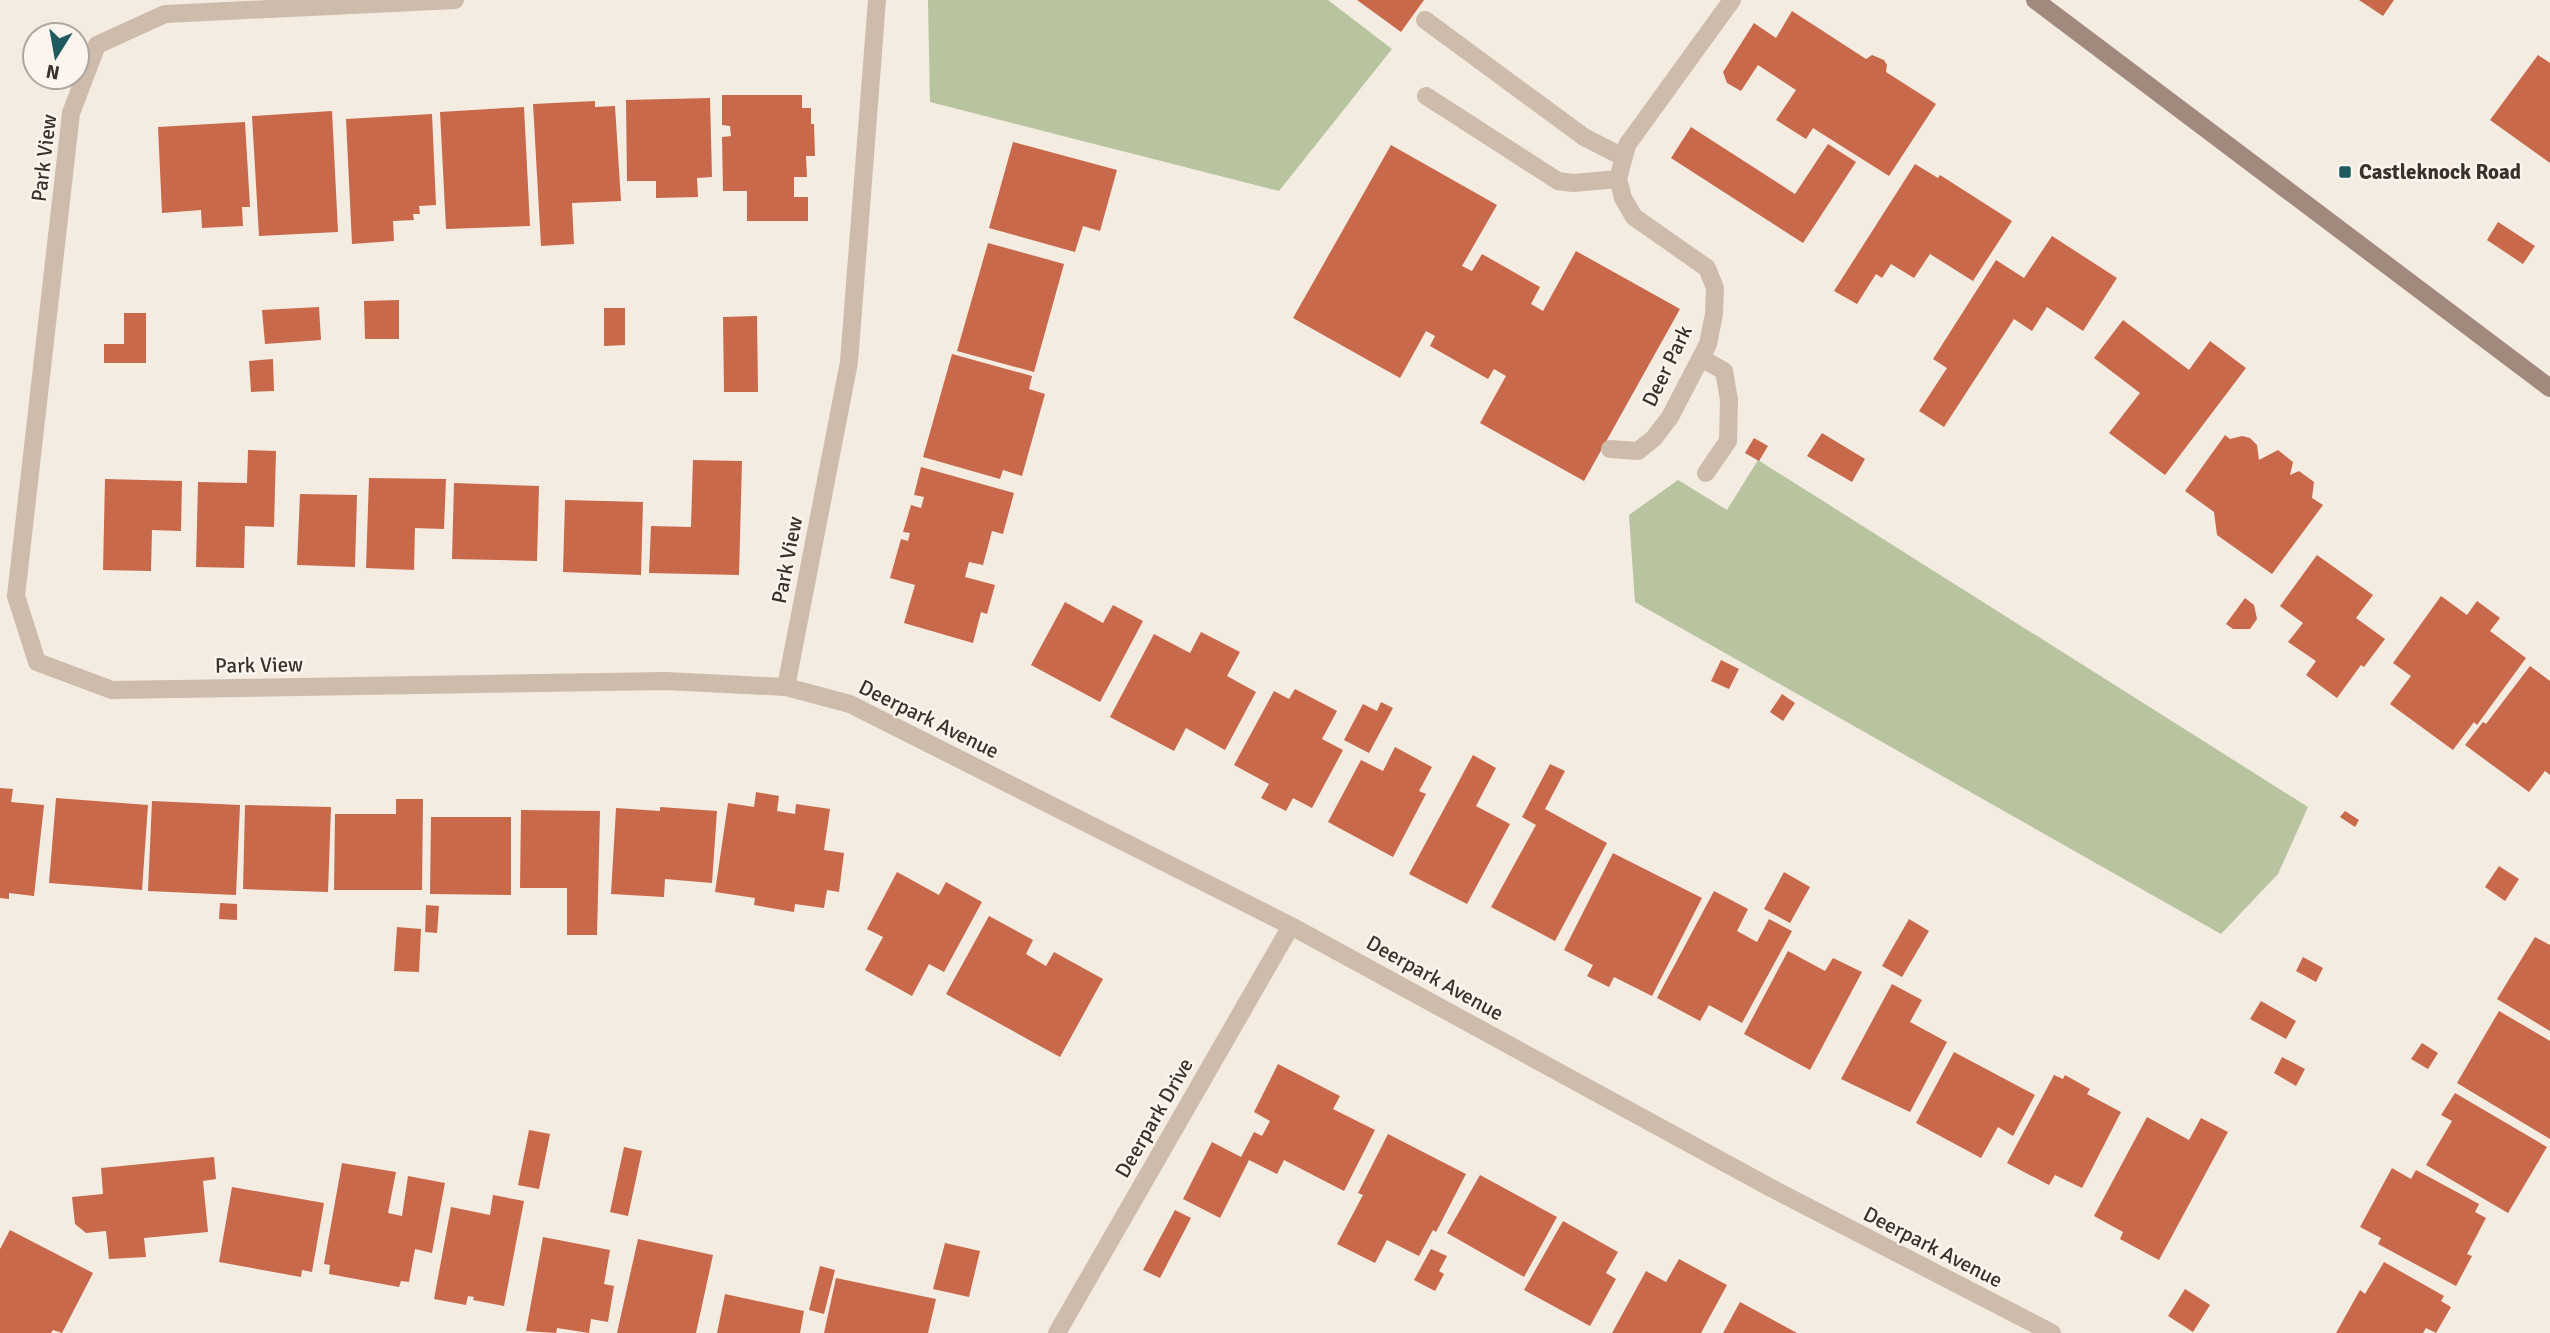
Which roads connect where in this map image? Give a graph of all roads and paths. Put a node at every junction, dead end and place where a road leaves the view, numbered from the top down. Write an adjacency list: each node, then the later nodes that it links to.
1 (455, 0): 13 (street, Park View)
2 (877, 0): 13 (street, Park View)
3 (1732, 0): 7 (street)
4 (2035, 0): 10 (main road)
5 (1425, 20): 7 (street)
6 (1426, 96): 8 (street)
7 (1623, 157): 8 (street)
8 (1618, 179): 9 (street, Deer Park)
9 (1701, 358): 11 (street, Deer Park); 12 (street)
10 (2550, 388)
11 (1610, 449)
12 (1706, 473)
13 (786, 687): 14 (street, Deerpark Avenue)
14 (1291, 926): 15 (street, Deerpark Drive); 16 (street, Deerpark Avenue)
15 (1057, 1333)
16 (2052, 1333)

